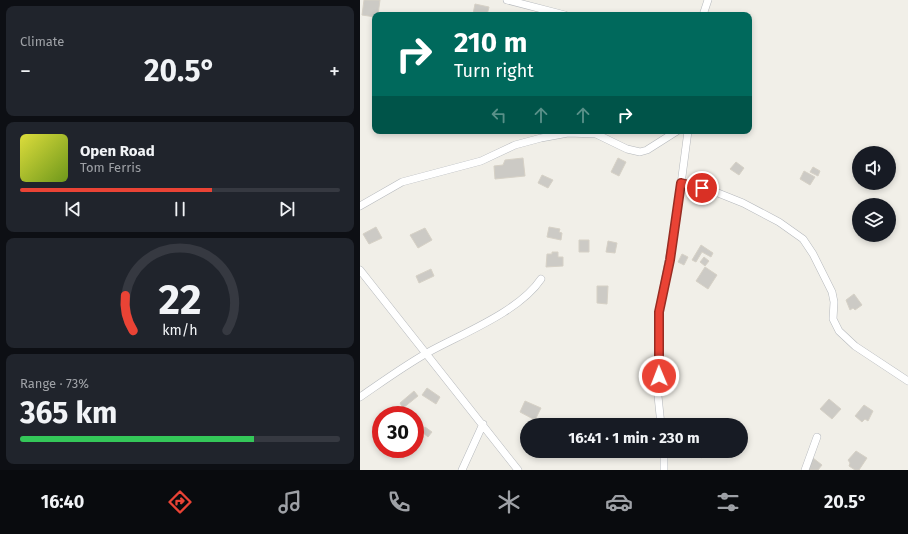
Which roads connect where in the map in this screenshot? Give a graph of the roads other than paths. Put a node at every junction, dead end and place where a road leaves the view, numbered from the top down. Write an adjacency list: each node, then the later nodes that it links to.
1 (507, 0): 3 (street)
2 (708, 0): 4 (street)
3 (553, 12)
4 (703, 12)
5 (563, 134): 10 (street)
6 (596, 134): 7 (street)
7 (672, 134)
8 (688, 134): 9 (street)
9 (681, 183): 14 (street); 16 (street)
10 (360, 206)
11 (360, 270): 13 (street)
12 (541, 279): 13 (street)
13 (425, 354): 15 (street); 17 (street)
14 (908, 381)
15 (360, 397)
16 (660, 418)
17 (482, 424): 20 (street); 21 (street)
18 (817, 437): 23 (street)
19 (664, 458): 22 (street)
20 (462, 470)
21 (518, 470)
22 (664, 470)
23 (805, 470)

